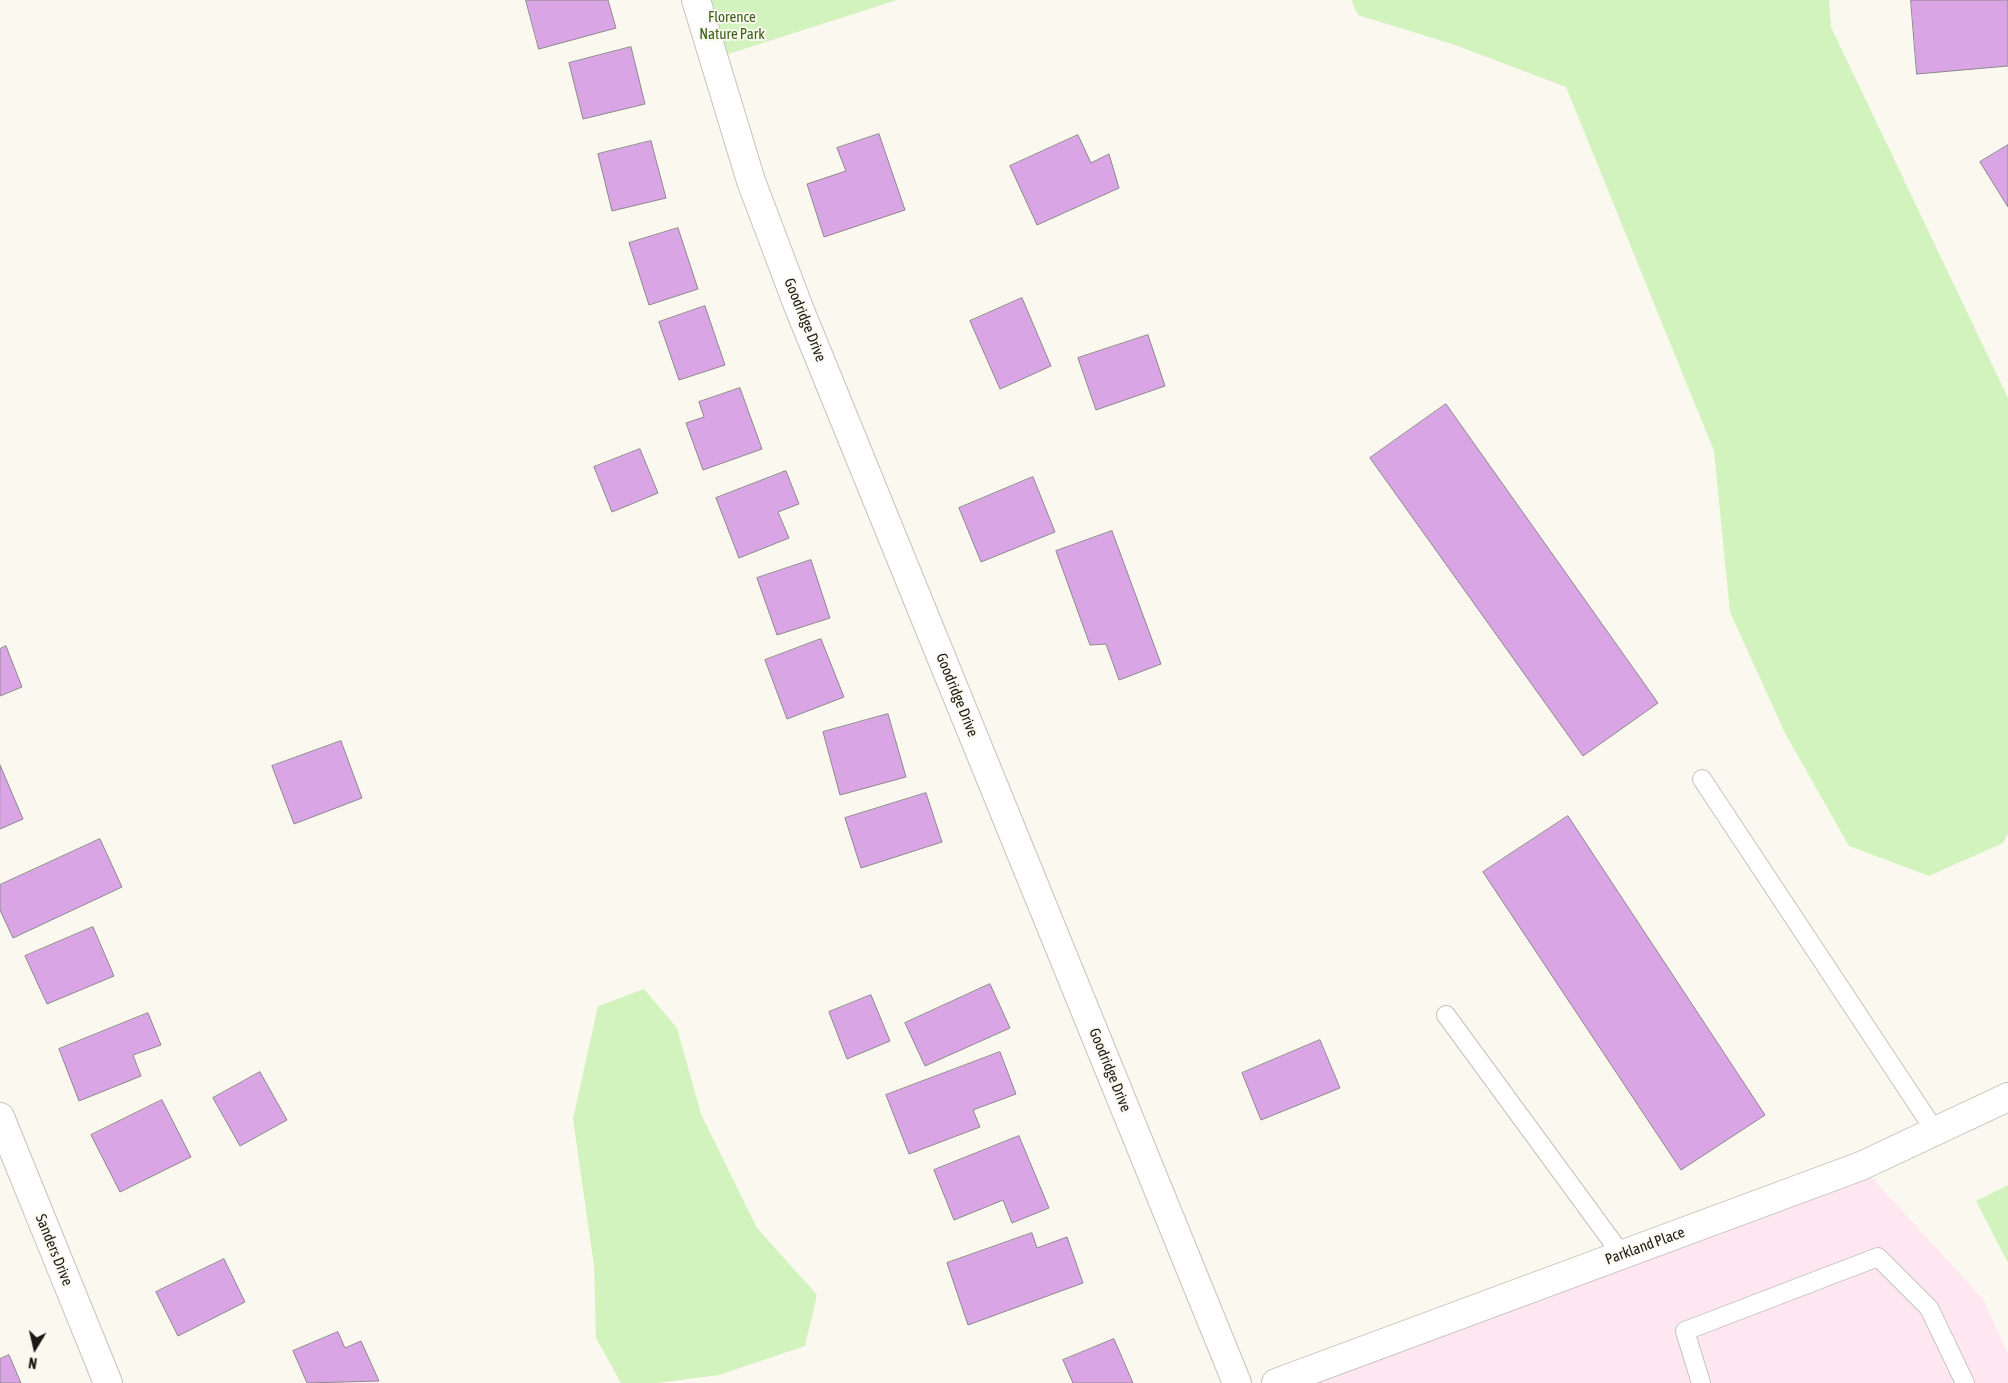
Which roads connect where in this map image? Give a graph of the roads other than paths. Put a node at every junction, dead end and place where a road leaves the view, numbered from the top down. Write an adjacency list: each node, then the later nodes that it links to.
1 (696, 0): 9 (street, Goodridge Drive)
2 (1702, 779): 6 (lane)
3 (1446, 1015): 7 (lane)
4 (2008, 1097): 6 (street, Parkland Place)
5 (0, 1117): 8 (street, Sanders Drive)
6 (1935, 1131): 7 (street, Parkland Place)
7 (1622, 1255): 10 (street, Parkland Place)
8 (108, 1383)
9 (1237, 1383)
10 (1276, 1383)
11 (1701, 1383): 12 (lane)
12 (1965, 1383)

